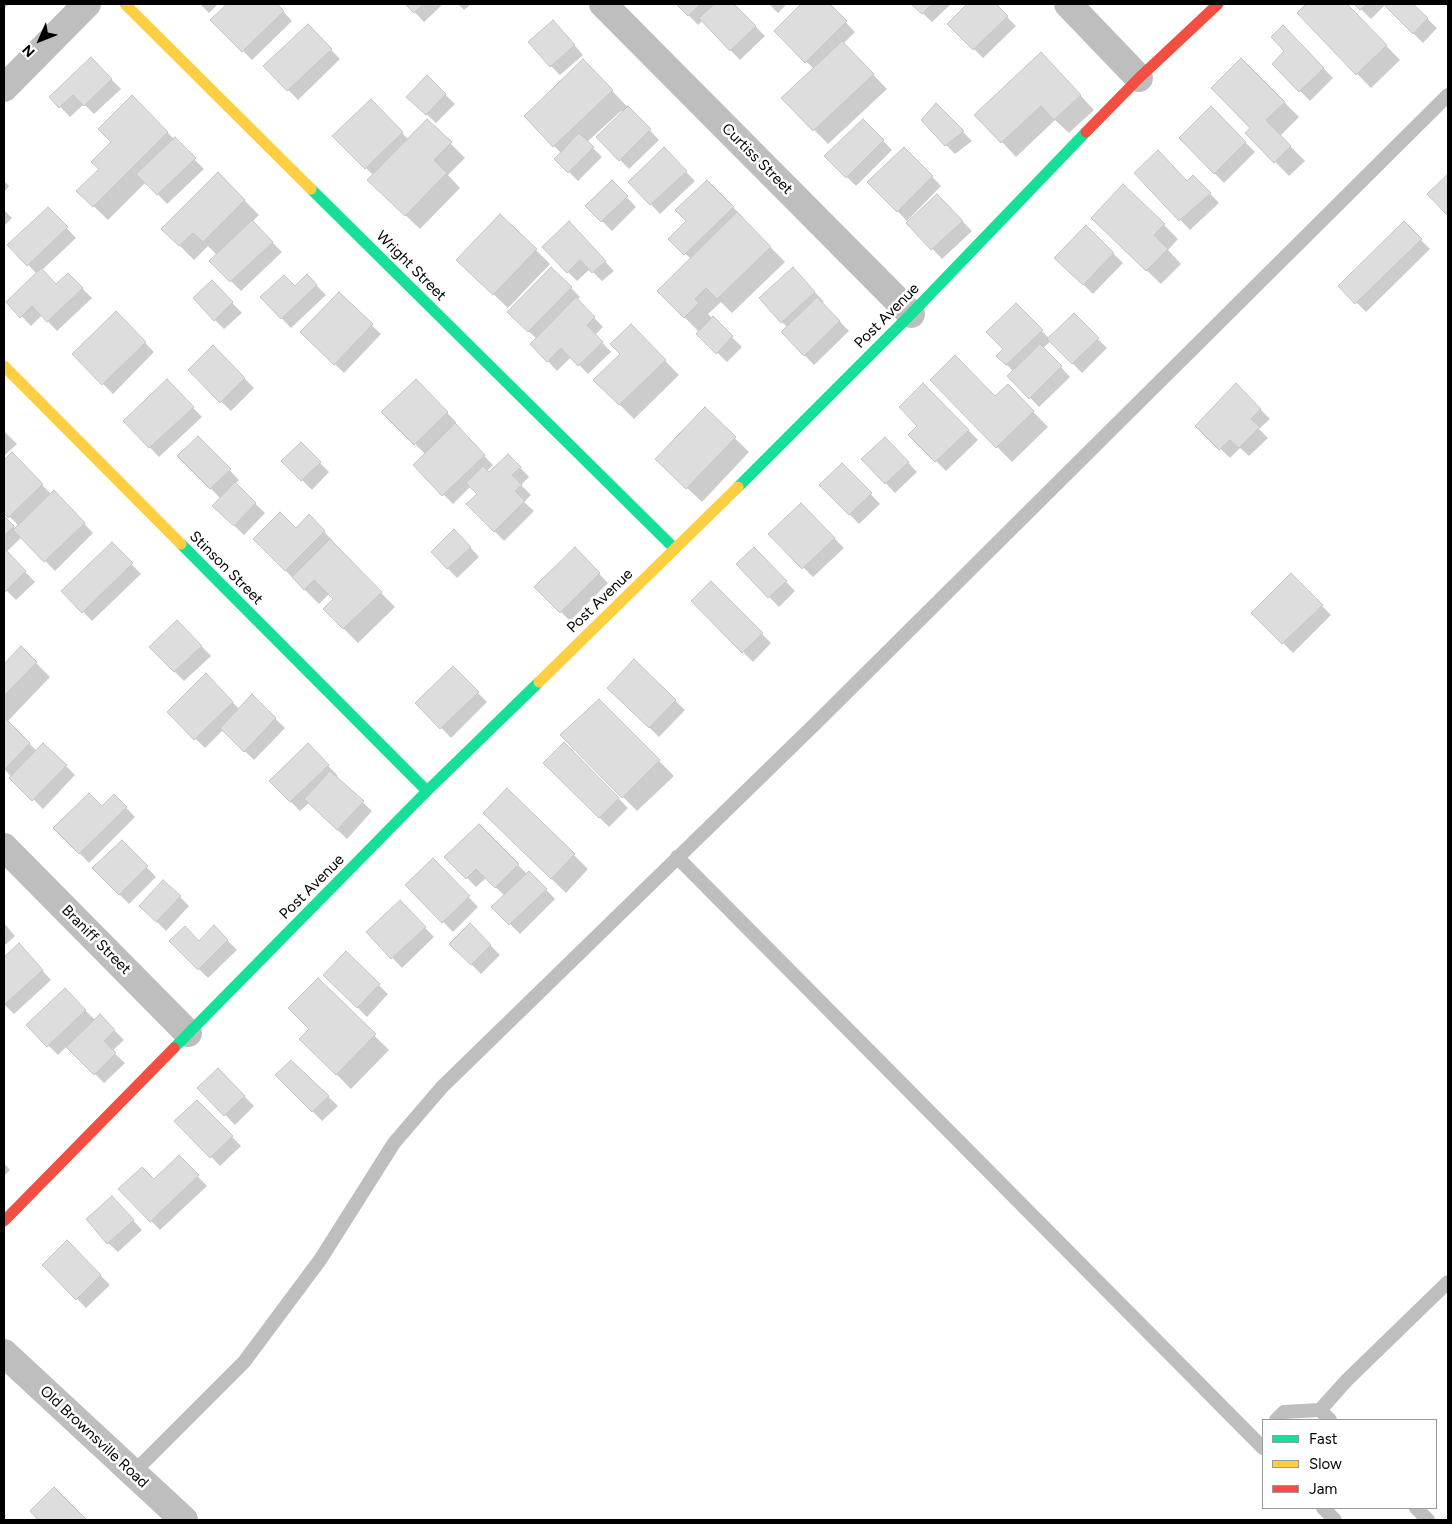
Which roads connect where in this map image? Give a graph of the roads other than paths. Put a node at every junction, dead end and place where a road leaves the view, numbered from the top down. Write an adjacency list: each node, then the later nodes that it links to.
1 (87, 4): 7 (street)
2 (125, 4): 11 (street, Wright Street)
3 (603, 4): 9 (street, Curtiss Street)
4 (1068, 4): 6 (street)
5 (1218, 4): 6 (street, Post Avenue)
6 (1139, 78): 9 (street, Post Avenue)
7 (4, 88)
8 (1448, 95): 14 (lane)
9 (911, 314): 11 (street, Post Avenue)
10 (4, 366): 12 (street, Stinson Street)
11 (675, 550): 12 (street, Post Avenue)
12 (427, 791): 15 (street, Post Avenue)
13 (4, 847): 15 (street, Braniff Street)
14 (677, 857): 22 (lane); 23 (lane)
15 (188, 1033): 16 (street, Post Avenue)
16 (4, 1221)
17 (1448, 1282): 19 (lane)
18 (4, 1353): 23 (street, Old Brownsville Road)
19 (1320, 1410): 20 (lane); 21 (lane)
20 (1277, 1419)
21 (1329, 1419)
22 (1261, 1440)
23 (133, 1473): 26 (street, Old Brownsville Road)
24 (1324, 1509): 27 (lane)
25 (1417, 1509): 28 (lane)
26 (184, 1520)
27 (1335, 1520)
28 (1428, 1520)

